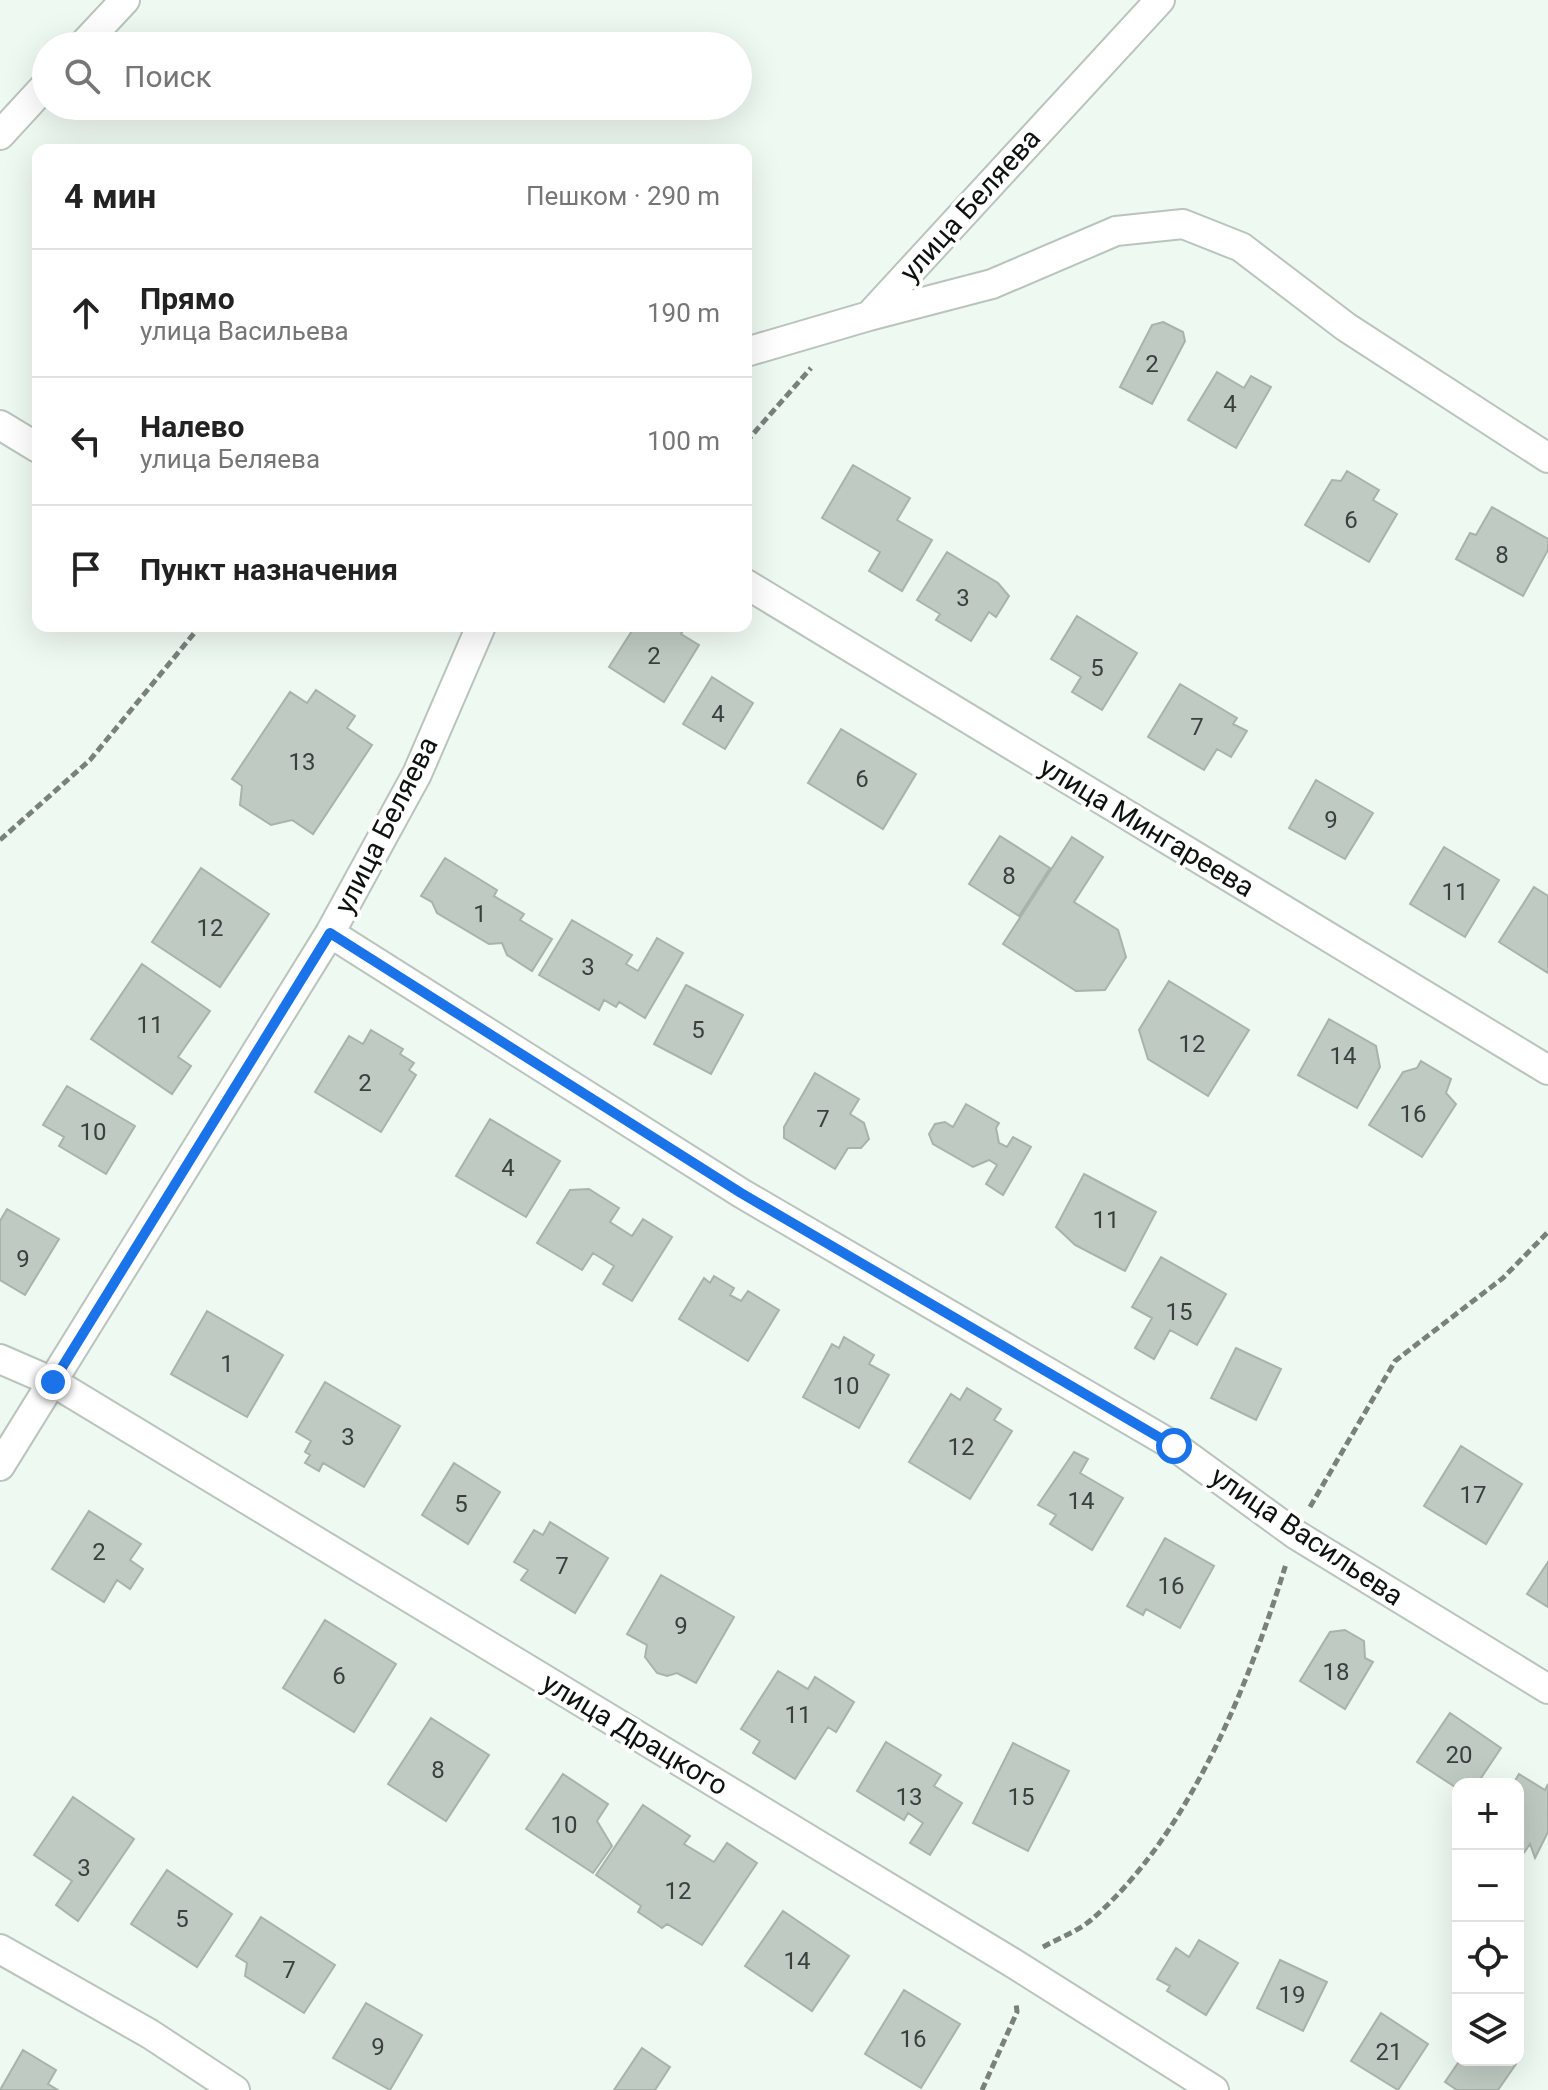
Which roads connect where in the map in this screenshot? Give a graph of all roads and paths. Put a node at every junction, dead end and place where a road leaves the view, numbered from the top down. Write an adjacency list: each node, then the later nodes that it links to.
1 (125, 0): 3 (street)
2 (1160, 0): 6 (street, улица Беляева)
3 (95, 32)
4 (32, 100): 5 (street)
5 (0, 135)
6 (869, 316): 7 (street); 12 (street)
7 (752, 350)
8 (814, 365): 10 (path)
9 (0, 425): 11 (street)
10 (752, 435)
11 (32, 444)
12 (1548, 458)
13 (752, 588): 18 (street, улица Мингареева)
14 (195, 632): 16 (path)
15 (478, 632): 17 (street, улица Беляева)
16 (0, 840)
17 (330, 933): 21 (street, улица Беляева); 23 (street, улица Васильева)
18 (1548, 1070)
19 (1548, 1232): 23 (path)
20 (0, 1359): 21 (street, улица Драцкого)
21 (53, 1382): 22 (street, улица Беляева); 26 (street, улица Драцкого)
22 (0, 1466)
23 (1295, 1534): 24 (street, улица Васильева); 26 (path)
24 (1548, 1689)
25 (0, 1949): 27 (street)
26 (1013, 1963): 28 (path); 29 (street, улица Драцкого)
27 (235, 2090)
28 (982, 2090)
29 (1214, 2090)

